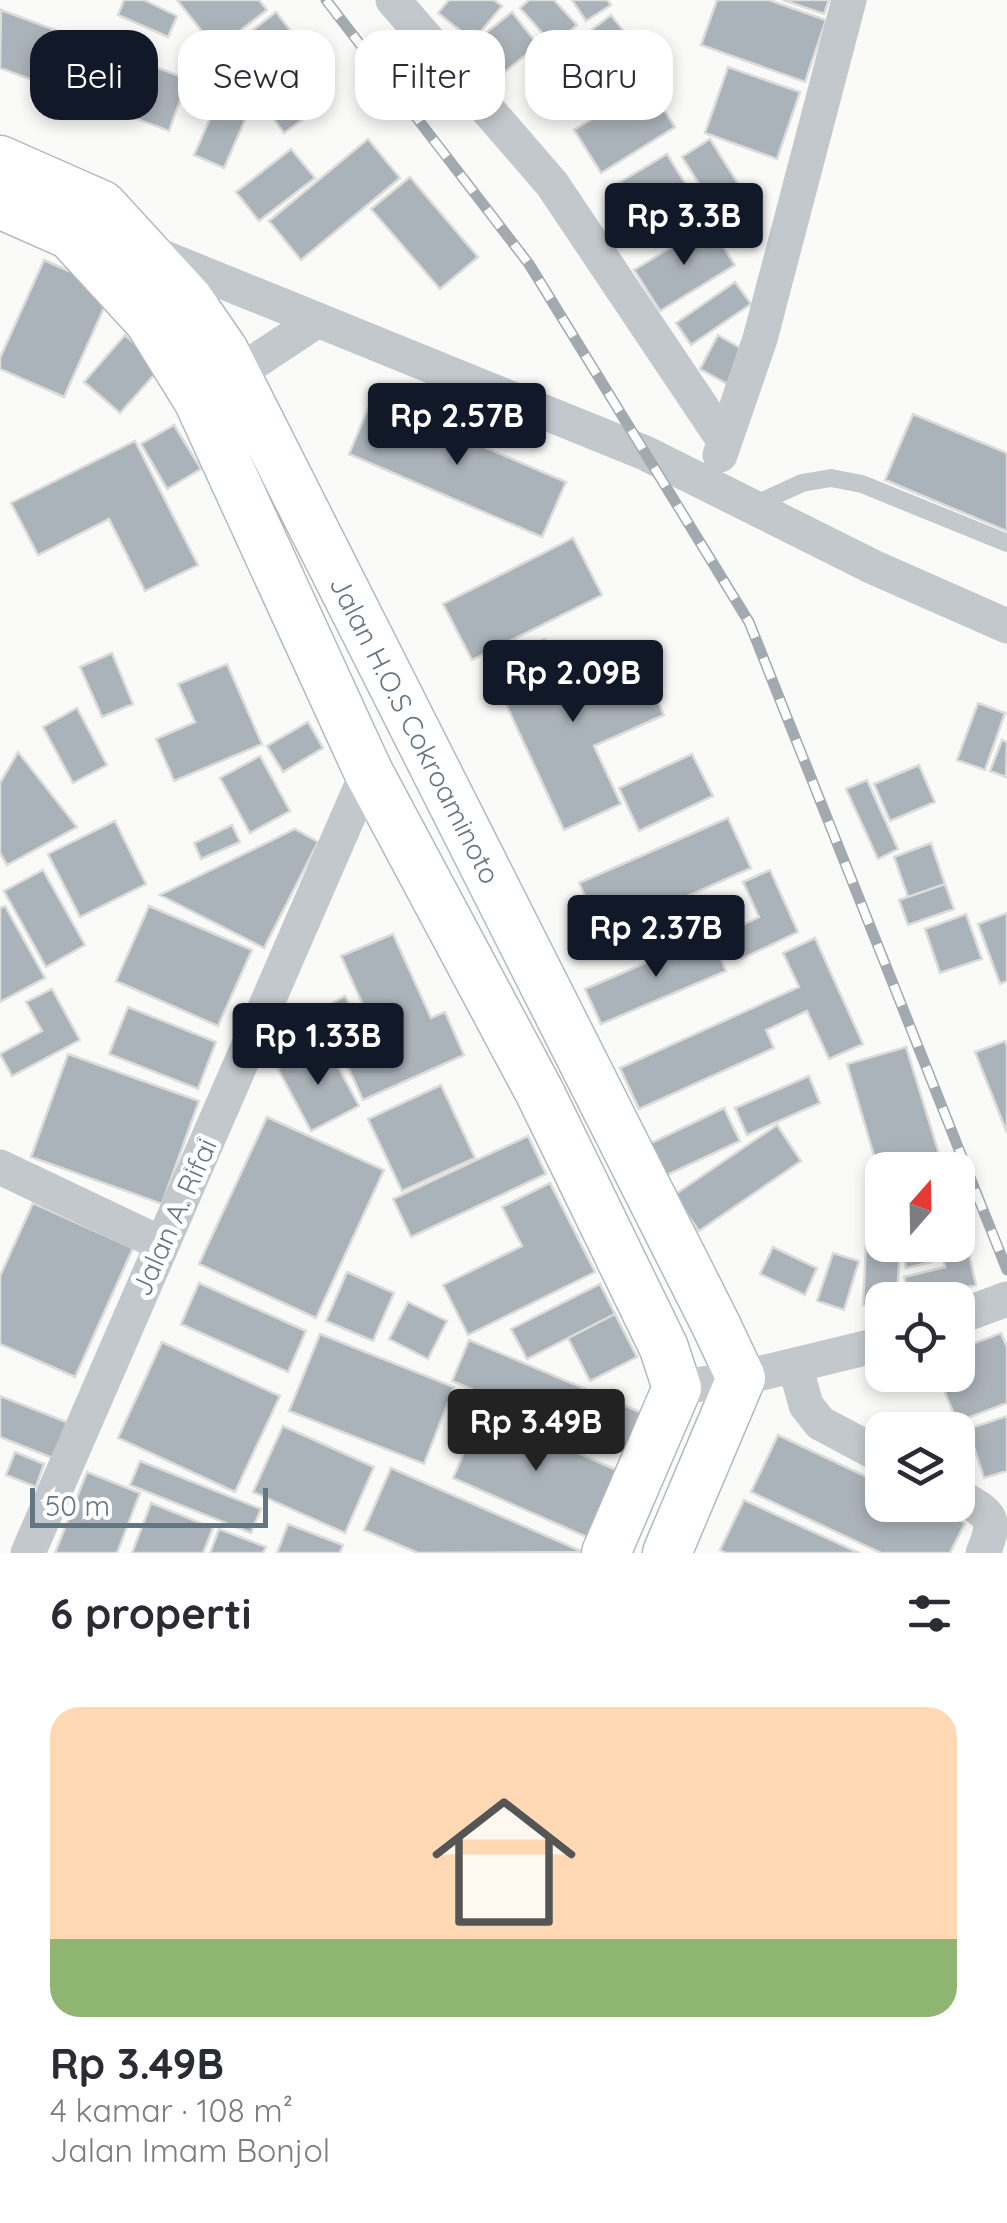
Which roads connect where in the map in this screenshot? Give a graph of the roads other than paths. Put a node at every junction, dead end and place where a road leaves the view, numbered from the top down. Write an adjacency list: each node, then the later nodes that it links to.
1 (849, 0): 10 (street)
2 (398, 2): 10 (street)
3 (0, 160): 6 (main road, Jalan H.O.S Cokroaminoto)
4 (0, 204): 5 (main road, Jalan H.O.S Cokroaminoto)
5 (70, 235): 6 (street); 9 (main road, Jalan H.O.S Cokroaminoto)
6 (145, 250): 7 (street); 8 (main road, Jalan H.O.S Cokroaminoto)
7 (318, 320): 8 (street); 11 (street)
8 (237, 374): 9 (street); 16 (main road, Jalan H.O.S Cokroaminoto)
9 (198, 400): 15 (main road, Jalan H.O.S Cokroaminoto)
10 (724, 439): 11 (street)
11 (712, 485): 12 (street)
12 (752, 506): 13 (lane); 14 (street)
13 (1007, 543)
14 (1007, 626)
15 (368, 771): 17 (main road, Jalan H.O.S Cokroaminoto); 19 (street, Jalan A. Rifai)
16 (589, 1076): 17 (main road); 24 (main road, Jalan H.O.S Cokroaminoto)
17 (540, 1093): 25 (main road, Jalan H.O.S Cokroaminoto)
18 (0, 1167): 19 (street)
19 (162, 1244): 28 (street, Jalan A. Rifai)
20 (1007, 1299): 21 (street)
21 (975, 1311)
22 (865, 1348): 23 (street)
23 (795, 1365): 24 (street); 26 (street)
24 (742, 1378): 25 (street); 30 (main road)
25 (677, 1388): 29 (main road)
26 (865, 1447)
27 (975, 1506): 31 (street)
28 (28, 1553)
29 (606, 1553)
30 (668, 1553)
31 (983, 1553)

